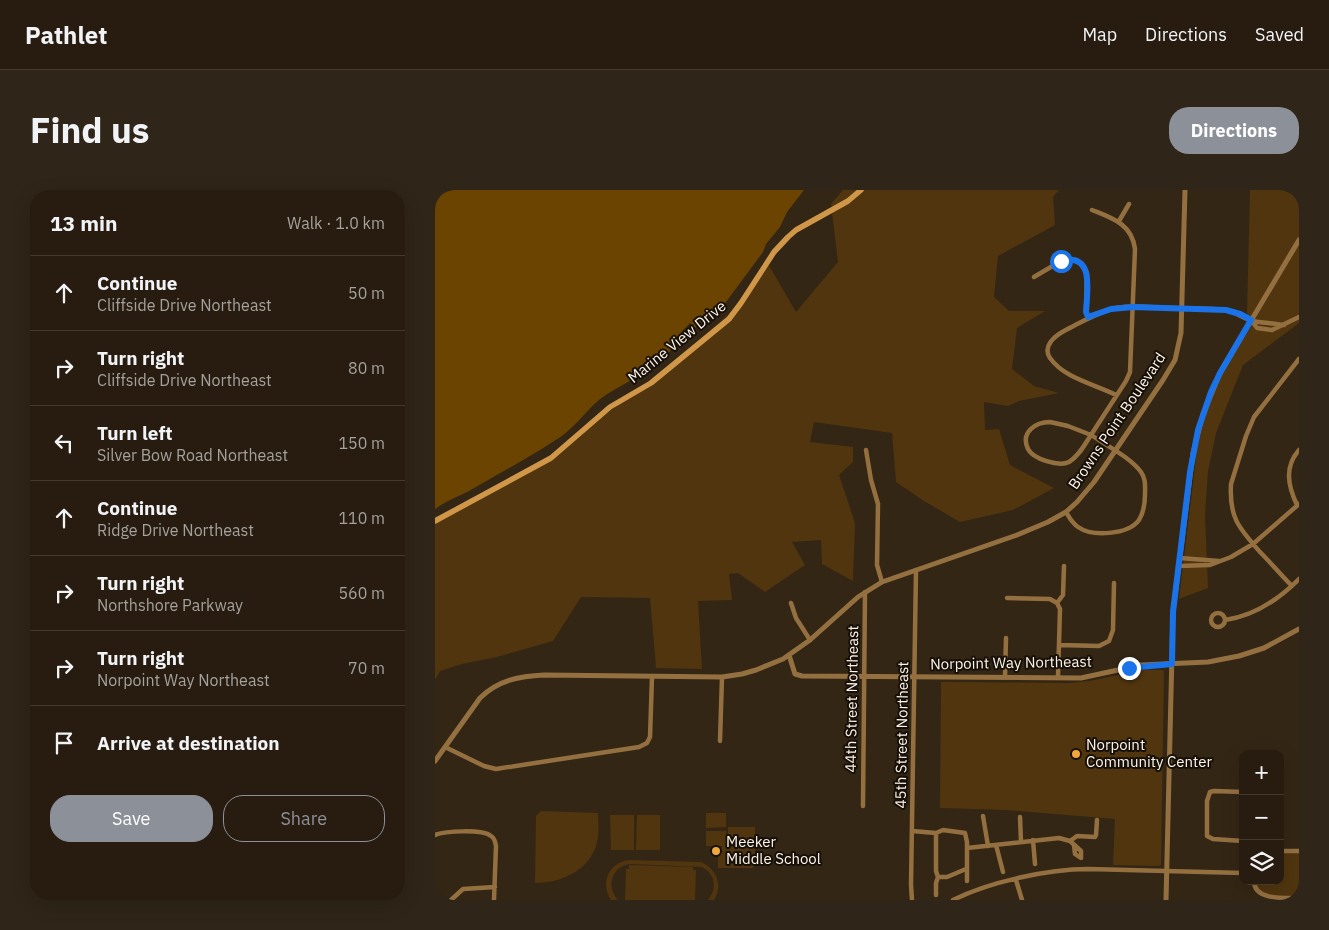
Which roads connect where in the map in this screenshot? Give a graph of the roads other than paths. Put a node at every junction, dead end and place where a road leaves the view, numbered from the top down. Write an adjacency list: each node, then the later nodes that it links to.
1 (861, 190): 21 (main road, Marine View Drive)
2 (1185, 190): 9 (street, Browns Point Boulevard)
3 (1129, 204): 5 (street)
4 (1092, 210): 5 (street)
5 (1119, 221): 8 (street)
6 (1299, 240): 12 (street)
7 (1034, 277): 10 (street)
8 (1133, 307): 9 (street); 10 (street); 14 (street)
9 (1181, 309): 12 (street); 18 (street, Browns Point Boulevard)
10 (1088, 317): 14 (street)
11 (1299, 317): 12 (street)
12 (1251, 320): 23 (street)
13 (1299, 359): 22 (street)
14 (1116, 395): 15 (street)
15 (1091, 435): 15 (street); 18 (street)
16 (866, 450): 29 (street)
17 (1299, 450): 19 (street)
18 (1115, 451): 20 (street, Browns Point Boulevard); 20 (street)
19 (1298, 505): 22 (street)
20 (1065, 512): 27 (street, Browns Point Boulevard)
21 (435, 521)
22 (1253, 544): 24 (street); 31 (street)
23 (1180, 558): 24 (street); 26 (street)
24 (1219, 561): 26 (street)
25 (1065, 566): 35 (street)
26 (1178, 566): 42 (street)
27 (916, 570): 29 (street, Browns Point Boulevard); 46 (street, 45th Street Northeast)
28 (1299, 579): 31 (street)
29 (882, 582): 32 (street, Browns Point Boulevard)
30 (1114, 583): 40 (street)
31 (1292, 586): 36 (street)
32 (865, 592): 39 (street, Browns Point Boulevard); 43 (street, 44th Street Northeast)
33 (1007, 598): 35 (street)
34 (791, 603): 39 (street)
35 (1057, 603): 40 (street)
36 (1225, 620)
37 (1299, 629): 42 (street, Norpoint Way Northeast)
38 (1006, 638): 47 (street)
39 (810, 640): 41 (street, Browns Point Boulevard)
40 (1060, 645): 48 (street)
41 (789, 655): 43 (street, Norpoint Way Northeast); 45 (street, Browns Point Boulevard)
42 (1172, 664): 48 (street, Norpoint Way Northeast); 73 (street)
43 (865, 676): 46 (street, Norpoint Way Northeast); 53 (street, 44th Street Northeast)
44 (652, 677): 45 (street, Browns Point Boulevard); 50 (street, Browns Point Boulevard); 50 (street)
45 (722, 677): 49 (street)
46 (915, 677): 47 (street, Norpoint Way Northeast); 57 (street, 45th Street Northeast)
47 (1005, 678): 48 (street, Norpoint Way Northeast)
48 (1059, 678)
49 (720, 741)
50 (445, 747): 51 (street, Browns Point Boulevard)
51 (435, 761)
52 (1239, 792): 62 (street)
53 (863, 806)
54 (983, 816): 65 (street)
55 (1020, 817): 63 (street)
56 (1097, 820): 61 (street)
57 (912, 831): 58 (street); 84 (street, 45th Street Northeast)
58 (936, 833): 66 (street); 75 (street)
59 (435, 835): 79 (street)
60 (1033, 840): 61 (street); 63 (street); 69 (street)
61 (1070, 841): 71 (street)
62 (1239, 841)
63 (1021, 842): 64 (street)
64 (996, 845): 65 (street); 72 (street)
65 (988, 846): 66 (street)
66 (967, 848): 70 (street)
67 (1284, 851): 68 (street)
68 (1299, 851)
69 (1035, 864)
70 (966, 869): 75 (street); 77 (street)
71 (1080, 869): 73 (street); 76 (street)
72 (1003, 872)
73 (1167, 872): 74 (street); 87 (street)
74 (1239, 873)
75 (938, 877): 80 (street)
76 (1016, 880): 85 (street); 86 (street)
77 (967, 881)
78 (1254, 885): 81 (street)
79 (495, 887): 82 (street); 83 (street)
80 (936, 896)
81 (1299, 898)
82 (451, 900)
83 (495, 900)
84 (912, 900)
85 (953, 900)
86 (1022, 900)
87 (1166, 900)

